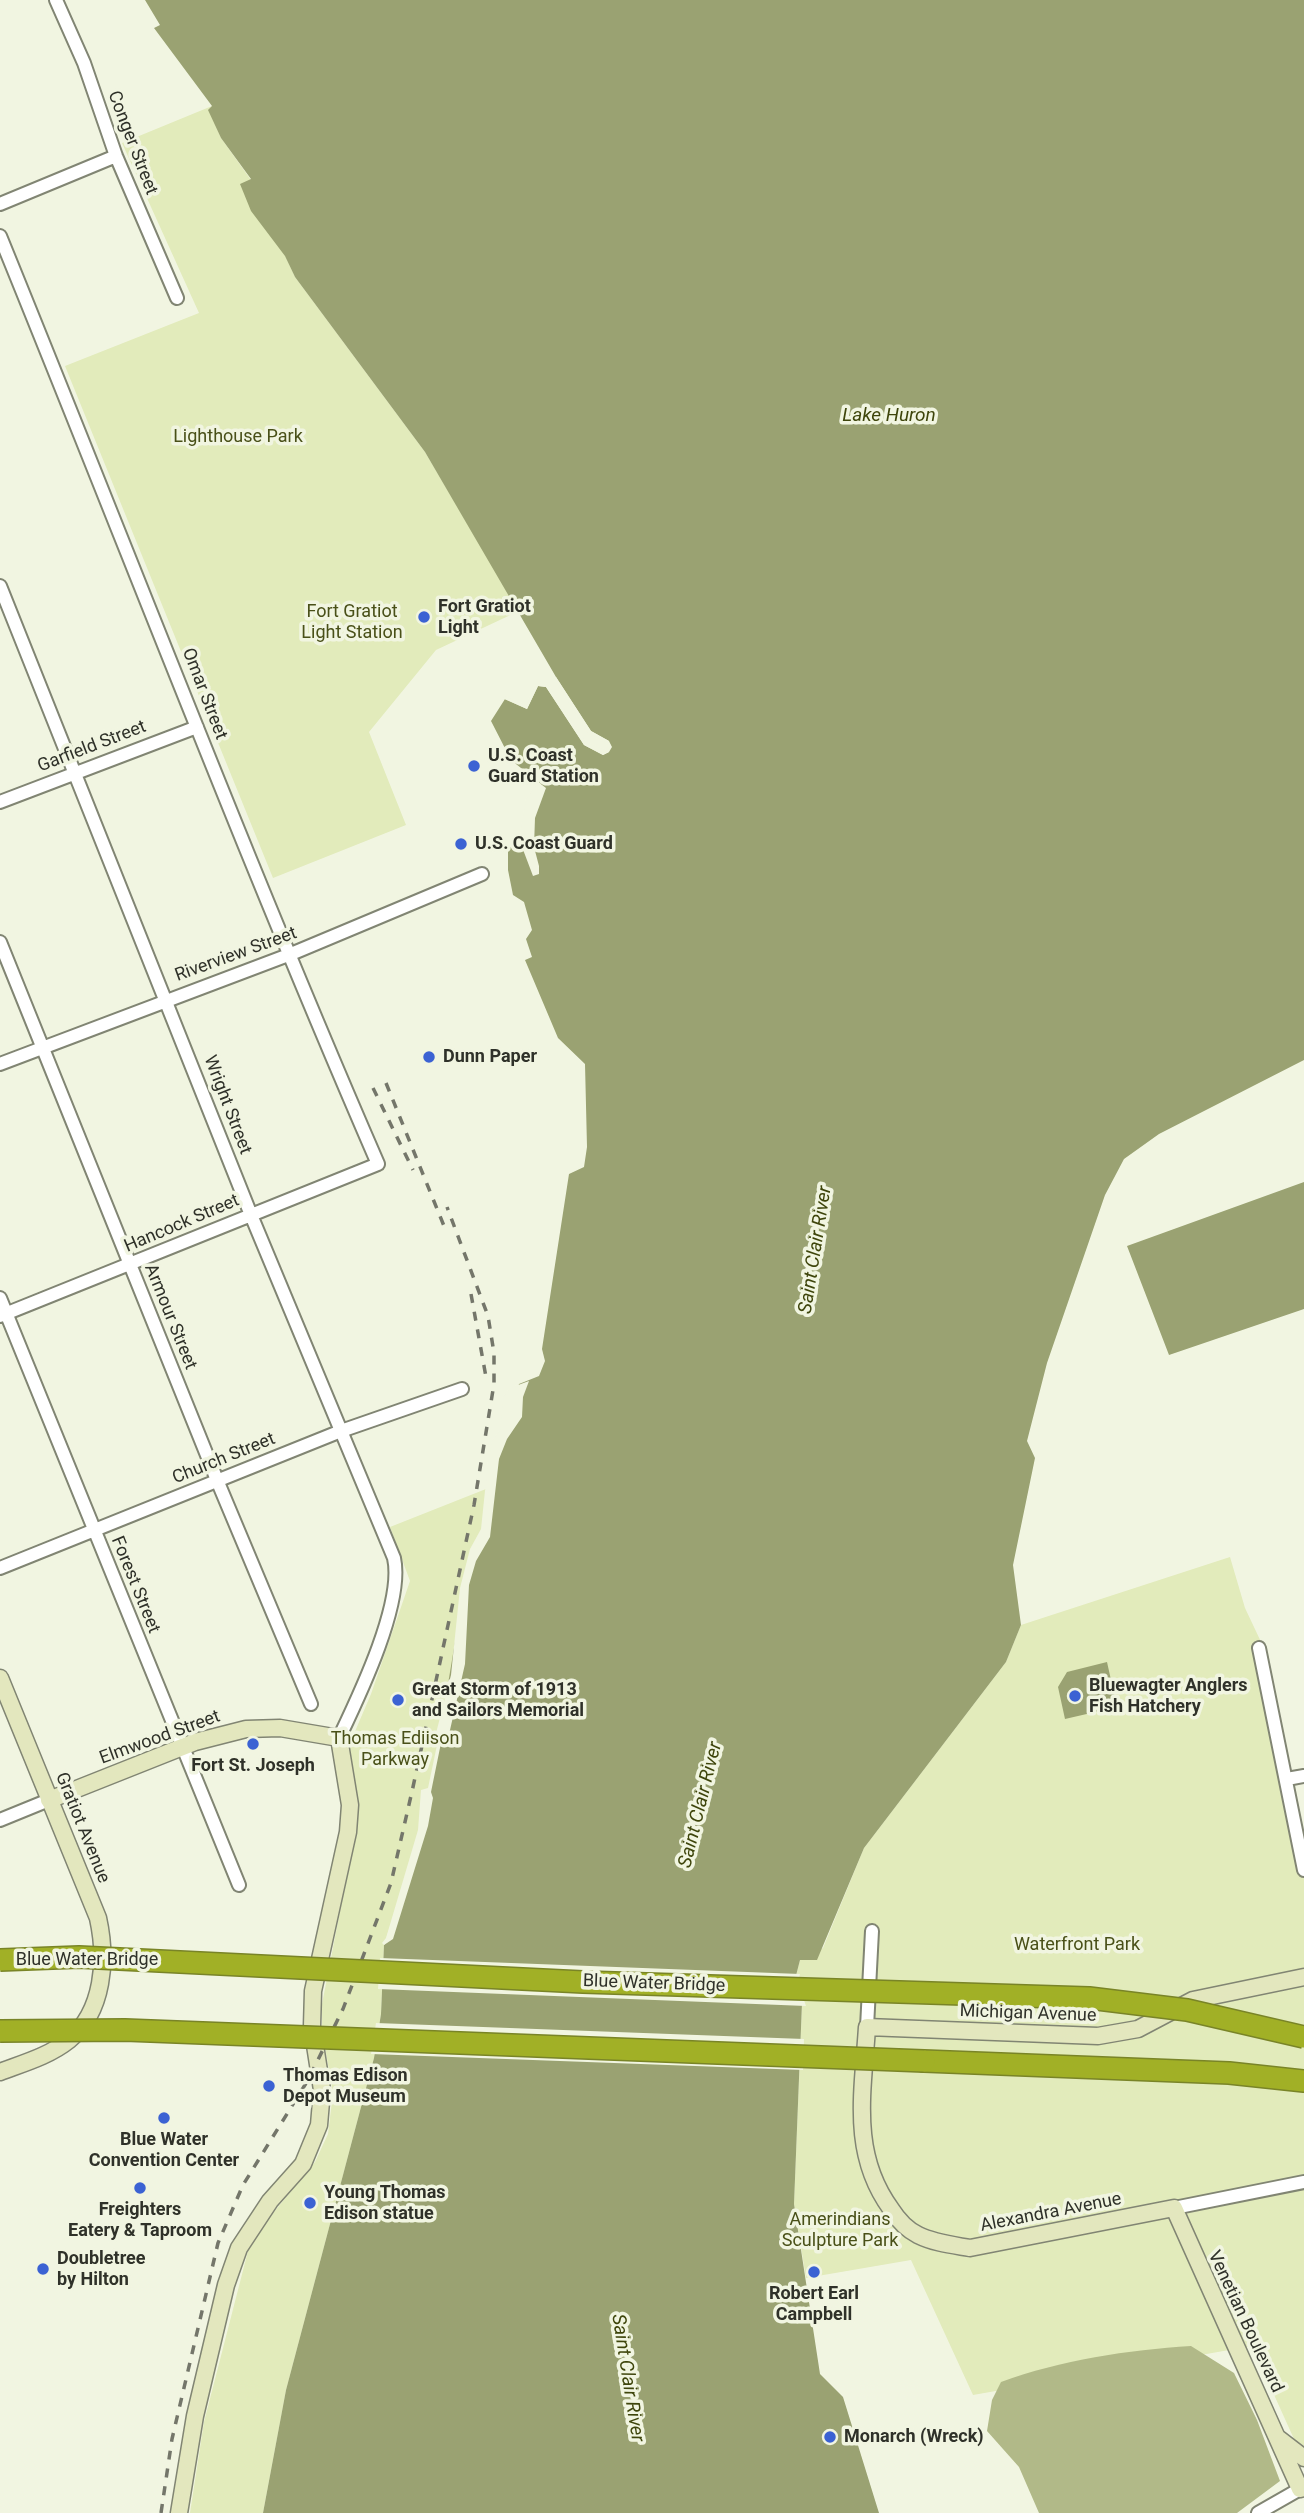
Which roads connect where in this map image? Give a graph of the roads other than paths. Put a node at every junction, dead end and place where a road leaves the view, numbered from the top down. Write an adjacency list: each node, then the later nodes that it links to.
1 (56, 0): 2 (street, Conger Street)
2 (116, 156): 3 (street); 5 (street, Conger Street)
3 (0, 204)
4 (0, 236): 7 (street, Omar Street)
5 (177, 299)
6 (0, 586): 8 (street, Wright Street)
7 (197, 727): 8 (street, Garfield Street); 12 (street, Omar Street)
8 (75, 771): 9 (street, Garfield Street); 13 (street, Wright Street)
9 (0, 802)
10 (482, 874): 12 (street, Riverview Street)
11 (0, 942): 14 (street, Armour Street)
12 (291, 954): 13 (street, Riverview Street); 16 (street, Omar Street)
13 (167, 999): 14 (street, Riverview Street); 17 (street, Wright Street)
14 (41, 1047): 15 (street, Riverview Street); 18 (street, Armour Street)
15 (0, 1064)
16 (378, 1164): 17 (street, Hancock Street)
17 (251, 1214): 18 (street, Hancock Street); 22 (street, Wright Street)
18 (130, 1265): 20 (street, Hancock Street); 23 (street, Armour Street)
19 (0, 1298): 20 (street, Forest Street)
20 (3, 1315): 24 (street, Forest Street)
21 (462, 1389): 22 (street, Church Street)
22 (341, 1431): 23 (street, Church Street); 29 (street, Wright Street)
23 (217, 1480): 24 (street, Church Street); 28 (street, Armour Street)
24 (93, 1530): 25 (street, Church Street); 30 (street, Forest Street)
25 (0, 1568)
26 (1259, 1648): 32 (street)
27 (0, 1678): 33 (street, Gratiot Avenue)
28 (311, 1704)
29 (339, 1738): 30 (street, Elmwood Street); 50 (street)
30 (183, 1748): 33 (street, Elmwood Street); 36 (street, Forest Street)
31 (1304, 1776): 32 (street)
32 (1287, 1779): 35 (street)
33 (49, 1800): 34 (street, Elmwood Street); 43 (street, Gratiot Avenue)
34 (0, 1820)
35 (1304, 1870)
36 (239, 1885)
37 (873, 1931): 40 (street, Alexandra Avenue)
38 (0, 1960): 42 (highway, Blue Water Bridge, bridge)
39 (1304, 1977): 40 (street, Michigan Avenue)
40 (867, 2027): 46 (street, Alexandra Avenue)
41 (0, 2031): 44 (highway, bridge)
42 (1304, 2037)
43 (0, 2072)
44 (1304, 2081)
45 (1304, 2182): 46 (street, Alexandra Avenue)
46 (1174, 2208): 47 (street, Venetian Boulevard)
47 (1276, 2437): 48 (street); 49 (street, Venetian Boulevard)
48 (1304, 2458)
49 (1302, 2488): 51 (street, Venetian Boulevard)
50 (179, 2513)
51 (1258, 2513)

